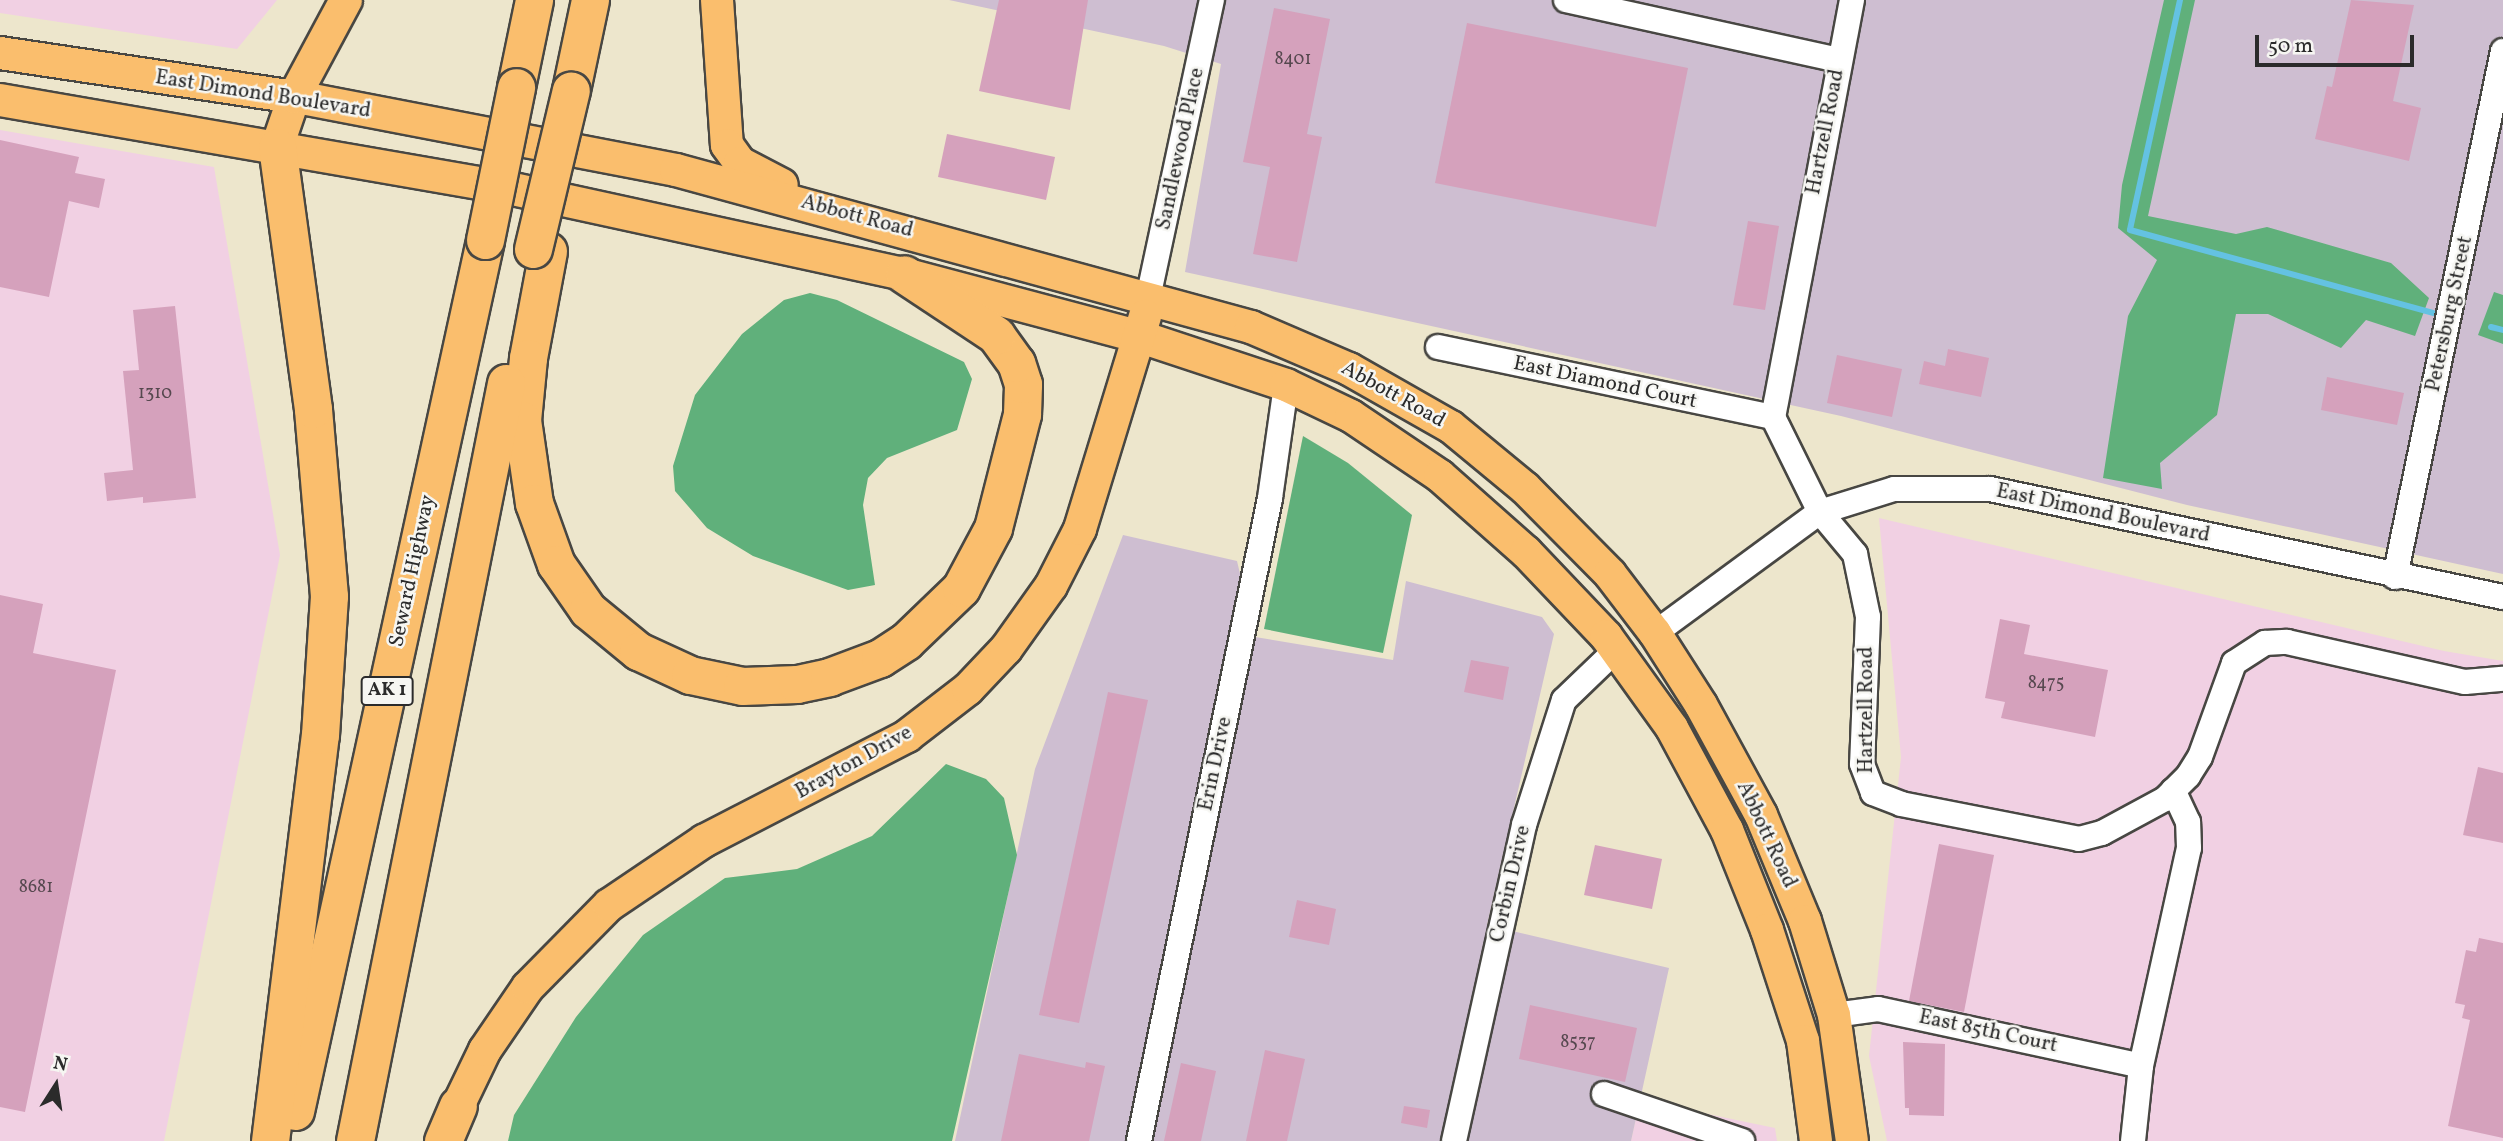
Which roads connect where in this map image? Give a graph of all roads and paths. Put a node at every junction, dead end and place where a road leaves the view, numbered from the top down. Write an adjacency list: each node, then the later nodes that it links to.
1 (346, 0): 11 (main road)
2 (534, 0): 36 (highway, Seward Highway / AK 1, bridge)
3 (590, 0): 16 (highway, AK 1, bridge)
4 (718, 0): 15 (main road)
5 (1212, 0): 18 (street, Sandlewood Place)
6 (1566, 0): 10 (street)
7 (1852, 0): 10 (street, Hartzell Road)
8 (2503, 51): 24 (street, Petersburg Street)
9 (0, 52): 11 (main road, East Dimond Boulevard)
10 (1839, 60): 22 (street, Hartzell Road)
11 (294, 97): 13 (main road, East Dimond Boulevard); 14 (main road)
12 (0, 100): 14 (main road)
13 (524, 143): 15 (main road, Abbott Road)
14 (277, 147): 17 (main road, Abbott Road); 35 (highway)
15 (827, 209): 18 (main road, Abbott Road)
16 (540, 250): 17 (highway); 37 (highway, AK 1)
17 (904, 274): 19 (main road, Abbott Road)
18 (1149, 298): 19 (main road, Brayton Drive); 26 (main road, Abbott Road)
19 (1141, 337): 21 (main road, Abbott Road); 34 (main road, Brayton Drive)
20 (1437, 347): 22 (street, East Diamond Court)
21 (1286, 384): 27 (main road, Abbott Road); 40 (street, Erin Drive)
22 (1773, 417): 23 (street, Hartzell Road)
23 (1820, 512): 24 (street, East Dimond Boulevard); 26 (street, East Dimond Boulevard); 29 (street, Hartzell Road)
24 (2395, 577): 25 (street, East Dimond Boulevard)
25 (2503, 597)
26 (1655, 633): 27 (main road); 30 (main road, Abbott Road)
27 (1616, 650): 31 (main road, Abbott Road); 41 (street, Corbin Drive)
28 (2503, 679): 29 (street, Hartzell Road)
29 (2173, 790): 32 (street)
30 (1834, 1015): 32 (street, East 85th Court); 45 (main road, Abbott Road)
31 (1803, 1041): 43 (main road, Abbott Road); 44 (main road)
32 (2141, 1066): 46 (street)
33 (1604, 1094): 42 (street)
34 (458, 1106): 38 (highway); 39 (street, Brayton Drive)
35 (270, 1141)
36 (288, 1141)
37 (355, 1141)
38 (443, 1141)
39 (448, 1141)
40 (1139, 1141)
41 (1454, 1141)
42 (1742, 1141)
43 (1816, 1141)
44 (1834, 1141)
45 (1852, 1141)
46 (2133, 1141)

